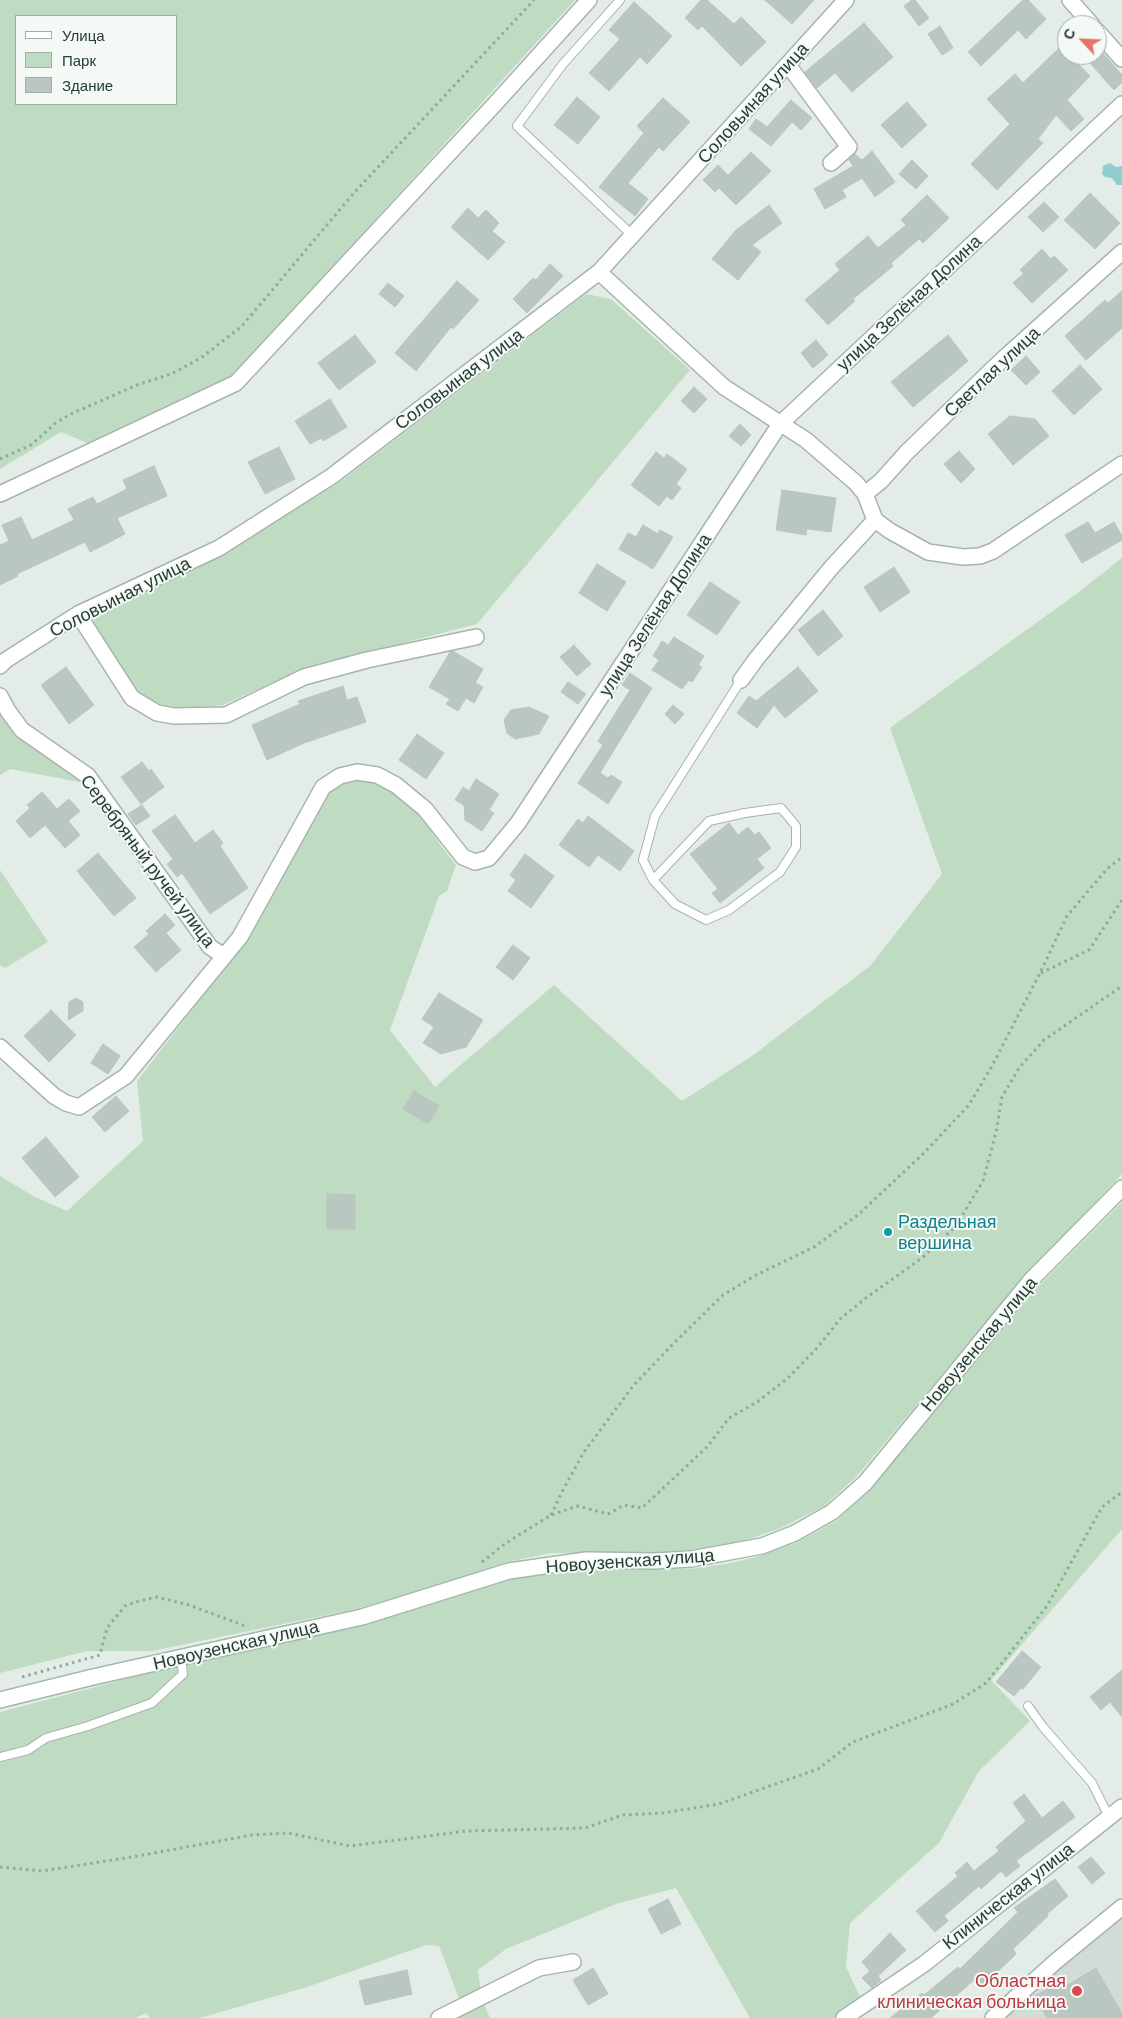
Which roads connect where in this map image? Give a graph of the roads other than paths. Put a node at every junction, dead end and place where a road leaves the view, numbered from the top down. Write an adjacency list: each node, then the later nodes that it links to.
1 (588, 0): 16 (street)
2 (620, 0): 11 (lane)
3 (846, 0): 8 (street, Соловьиная улица)
4 (1070, 0): 5 (street)
5 (1083, 15)
6 (1107, 43): 7 (street)
7 (1122, 60)
8 (788, 65): 10 (street); 11 (street, Соловьиная улица)
9 (1122, 104): 14 (street, улица Зелёная Долина)
10 (831, 163)
11 (633, 236): 13 (street, Соловьиная улица)
12 (1122, 252): 17 (street, Светлая улица)
13 (599, 272): 14 (street); 19 (street, Соловьиная улица)
14 (780, 424): 17 (street); 25 (street, улица Зелёная Долина)
15 (1122, 464): 18 (street)
16 (0, 494)
17 (865, 494): 18 (street)
18 (875, 520): 22 (street)
19 (78, 614): 20 (street); 21 (street, Соловьиная улица)
20 (476, 636)
21 (0, 666)
22 (741, 680): 24 (lane)
23 (0, 696): 25 (street, Серебряный ручей улица)
24 (653, 880): 24 (lane)
25 (224, 956): 26 (street, Серебряный ручей улица)
26 (0, 1047)
27 (1122, 1188): 28 (street, Новоузенская улица)
28 (181, 1658): 29 (street, Новоузенская улица); 31 (lane)
29 (0, 1700)
30 (1028, 1706): 33 (lane)
31 (0, 1757)
32 (1122, 1807): 33 (street, Клиническая улица)
33 (1109, 1817): 37 (street, Клиническая улица)
34 (1122, 1907): 38 (street)
35 (572, 1962): 36 (street)
36 (439, 2018)
37 (844, 2018)
38 (993, 2018)

